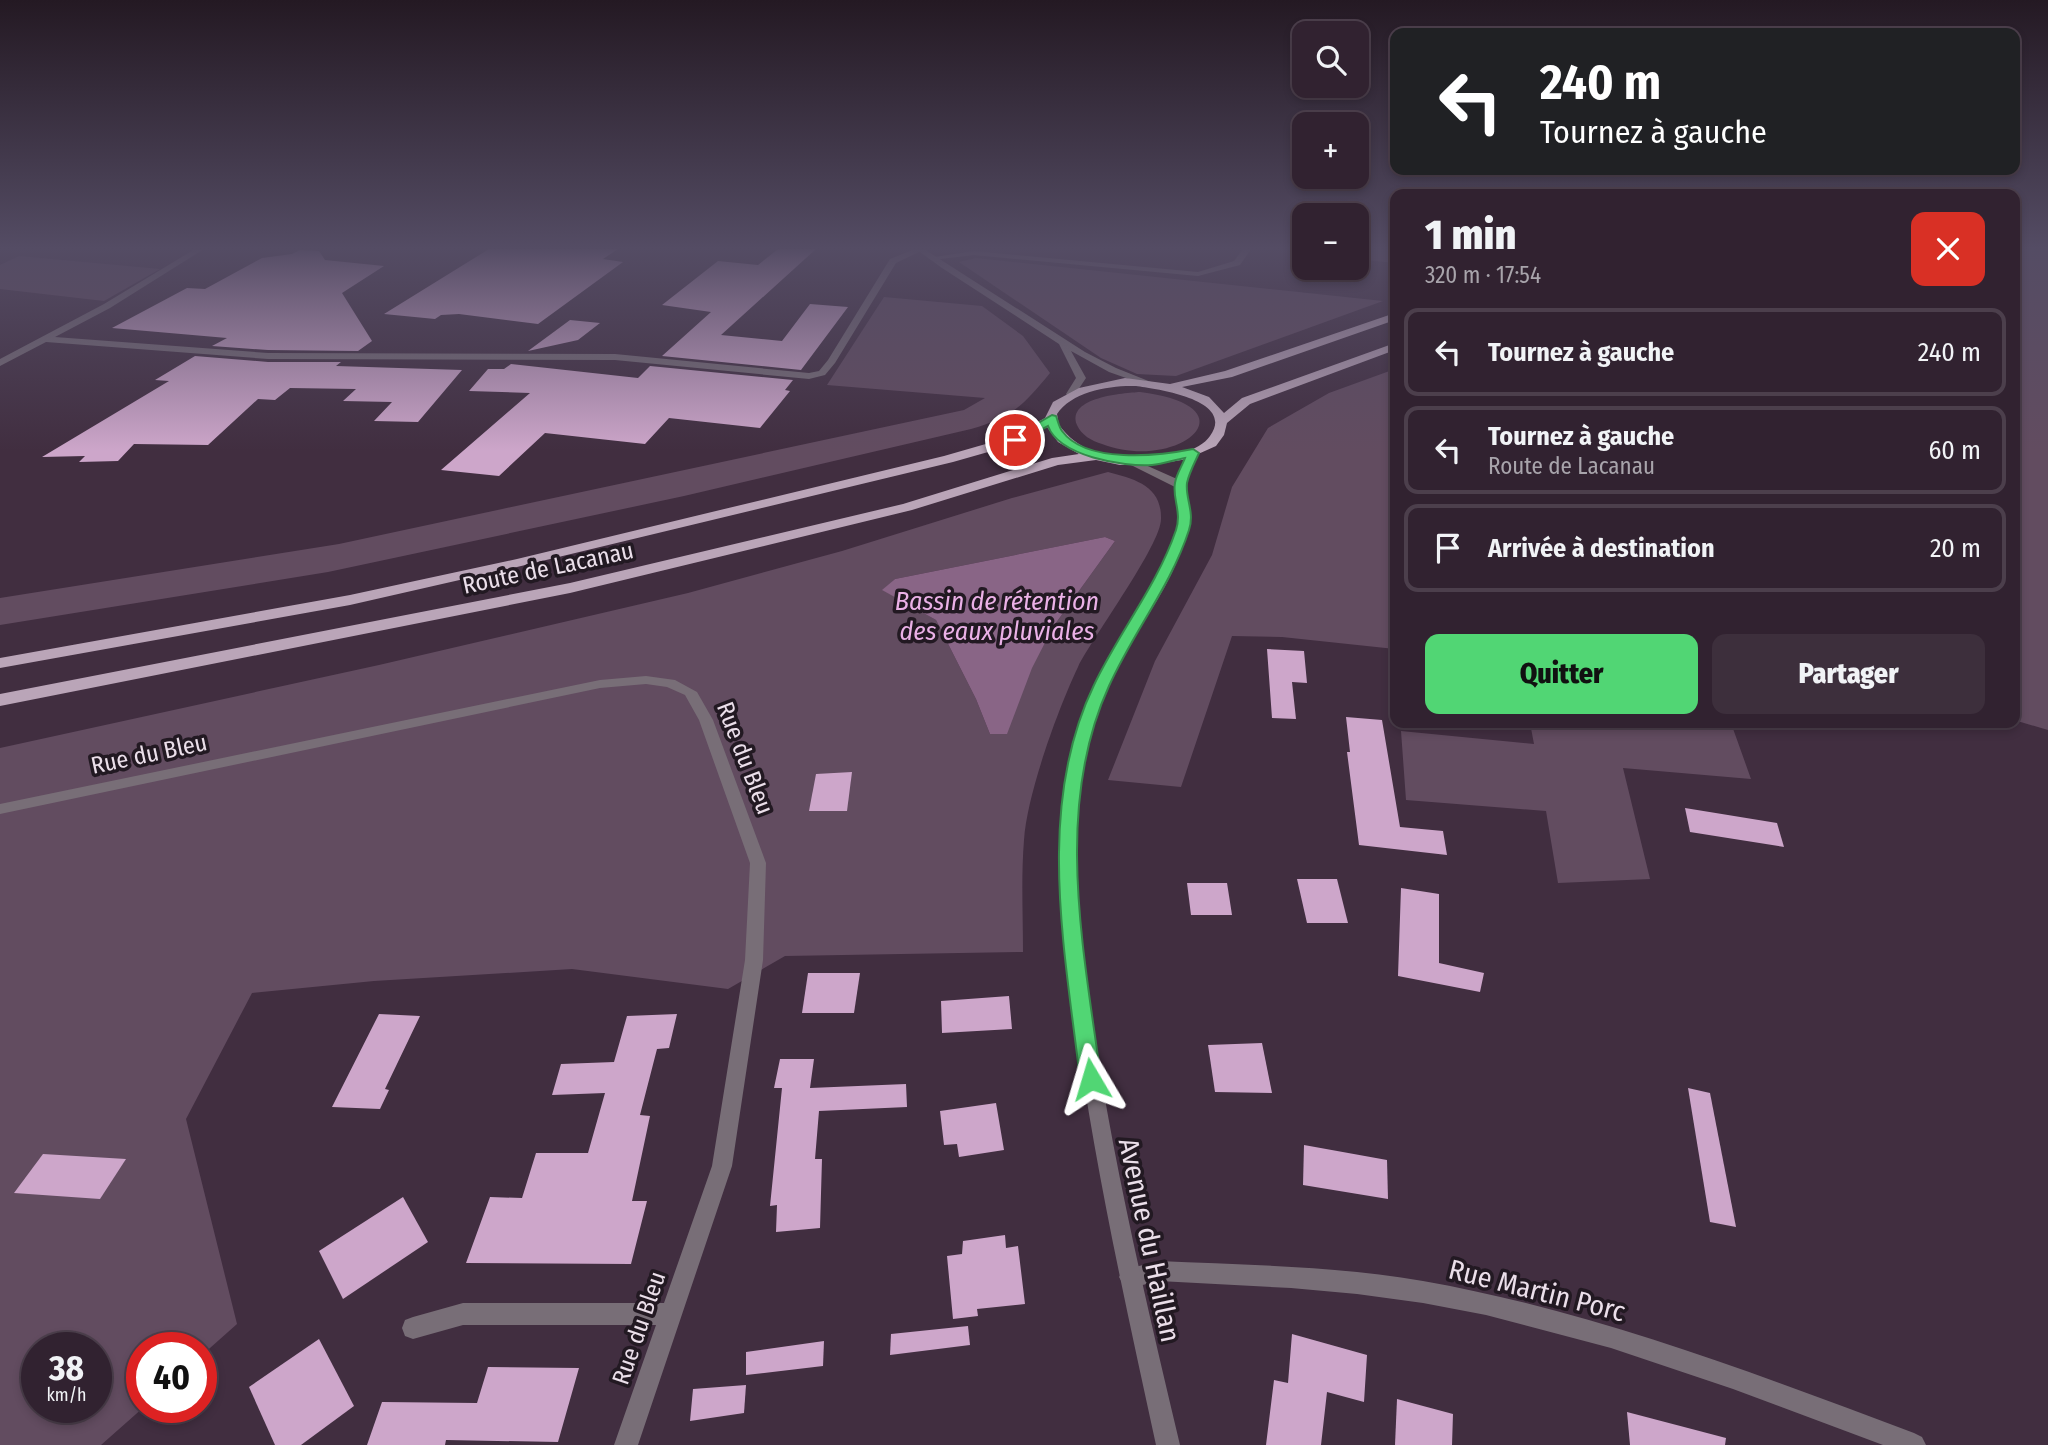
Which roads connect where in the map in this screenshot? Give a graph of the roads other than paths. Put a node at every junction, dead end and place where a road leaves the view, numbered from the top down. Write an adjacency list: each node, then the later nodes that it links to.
1 (85, 316): 5 (street)
2 (859, 316): 5 (street)
3 (1026, 316): 6 (street)
4 (1390, 318): 10 (main road)
5 (44, 339): 8 (street)
6 (1062, 344): 9 (street); 11 (street)
7 (1390, 348): 13 (main road)
8 (0, 363)
9 (1146, 382): 10 (main road); 11 (main road)
10 (1165, 385): 13 (main road)
11 (1071, 394): 12 (main road)
12 (1052, 419): 15 (main road); 18 (main road, Route de Lacanau)
13 (1220, 423): 14 (main road)
14 (1193, 453): 16 (main road); 17 (street)
15 (1099, 456): 16 (main road); 19 (main road, Route de Lacanau)
16 (1128, 461): 17 (street)
17 (1180, 485): 21 (street, Avenue du Haillan)
18 (0, 663)
19 (0, 700)
20 (0, 809): 22 (street, Rue du Bleu)
21 (1130, 1277): 25 (street, Avenue du Haillan); 26 (street, Rue Martin Porc)
22 (669, 1314): 23 (street); 24 (street, Rue du Bleu)
23 (413, 1328)
24 (626, 1445)
25 (1168, 1445)
26 (1914, 1445)

